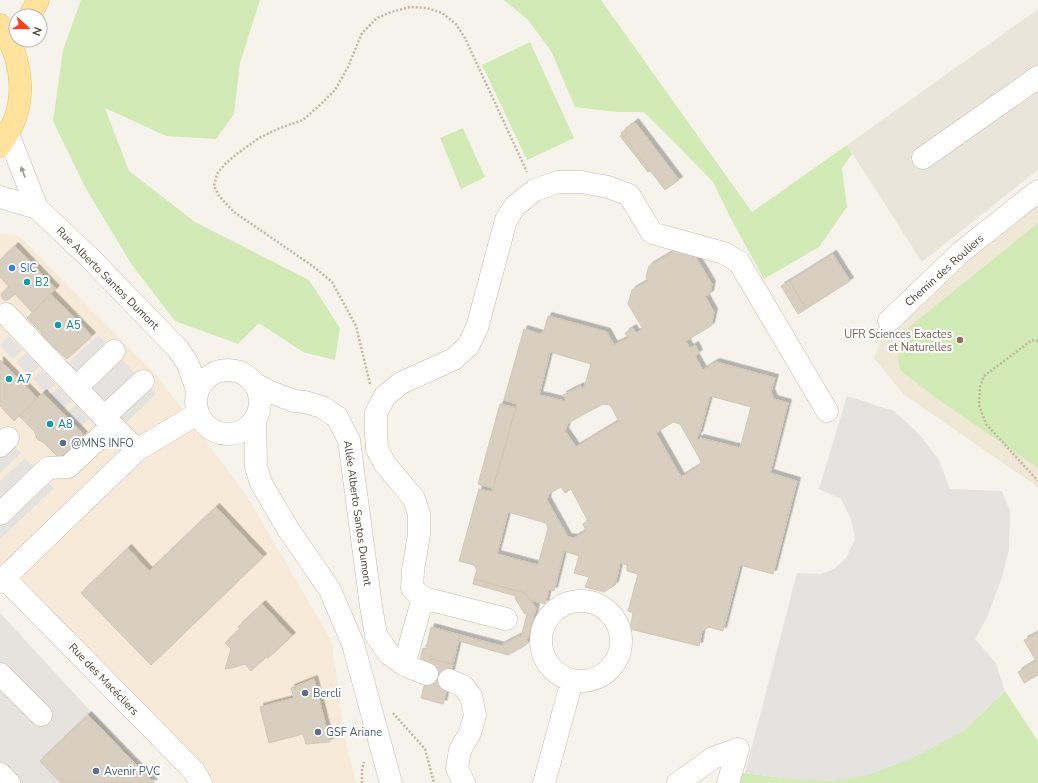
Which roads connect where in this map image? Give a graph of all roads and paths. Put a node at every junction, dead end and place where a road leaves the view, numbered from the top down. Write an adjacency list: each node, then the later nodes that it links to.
1 (0, 25): 2 (main road)
2 (19, 49): 4 (main road)
3 (1038, 77): 5 (street)
4 (4, 140): 9 (street, Rue Alberto Santos Dumont, one-way to 4)
5 (923, 158)
6 (535, 190): 18 (path); 22 (street); 32 (street)
7 (1038, 191): 11 (street, Chemin des Rouliers)
8 (0, 197): 9 (street, Rue Alberto Santos Dumont)
9 (37, 208): 13 (street, Rue Alberto Santos Dumont)
10 (6, 314): 19 (street)
11 (889, 321)
12 (1038, 341): 29 (path)
13 (178, 349): 15 (street, Rue Alberto Santos Dumont); 20 (street, Rue Alberto Santos Dumont)
14 (114, 351): 19 (street)
15 (223, 369): 17 (street); 20 (street)
16 (143, 381): 25 (street)
17 (255, 384): 21 (street, Allée Alberto Santos Dumont); 24 (street)
18 (370, 385)
19 (76, 388): 25 (street)
20 (197, 390): 23 (street)
21 (294, 401): 24 (street, Allée Alberto Santos Dumont); 34 (street, Allée Alberto Santos Dumont)
22 (827, 411)
23 (197, 414): 26 (street); 27 (street)
24 (257, 416): 26 (street); 28 (street)
25 (108, 421): 27 (street); 30 (street)
26 (226, 434): 28 (street)
27 (137, 450): 31 (street)
28 (256, 467): 44 (street)
29 (1038, 481)
30 (0, 514)
31 (4, 574): 43 (street, Rue des Macécliers)
32 (424, 598): 33 (street); 34 (street)
33 (506, 619)
34 (397, 659): 36 (street)
35 (0, 674): 40 (street)
36 (427, 674)
37 (449, 680): 46 (street)
38 (572, 681): 47 (street)
39 (390, 710): 45 (path)
40 (41, 715)
41 (0, 774): 42 (street)
42 (9, 783)
43 (201, 783)
44 (391, 783)
45 (434, 783)
46 (464, 783)
47 (544, 783)
48 (678, 783): 49 (street)
49 (728, 783)

